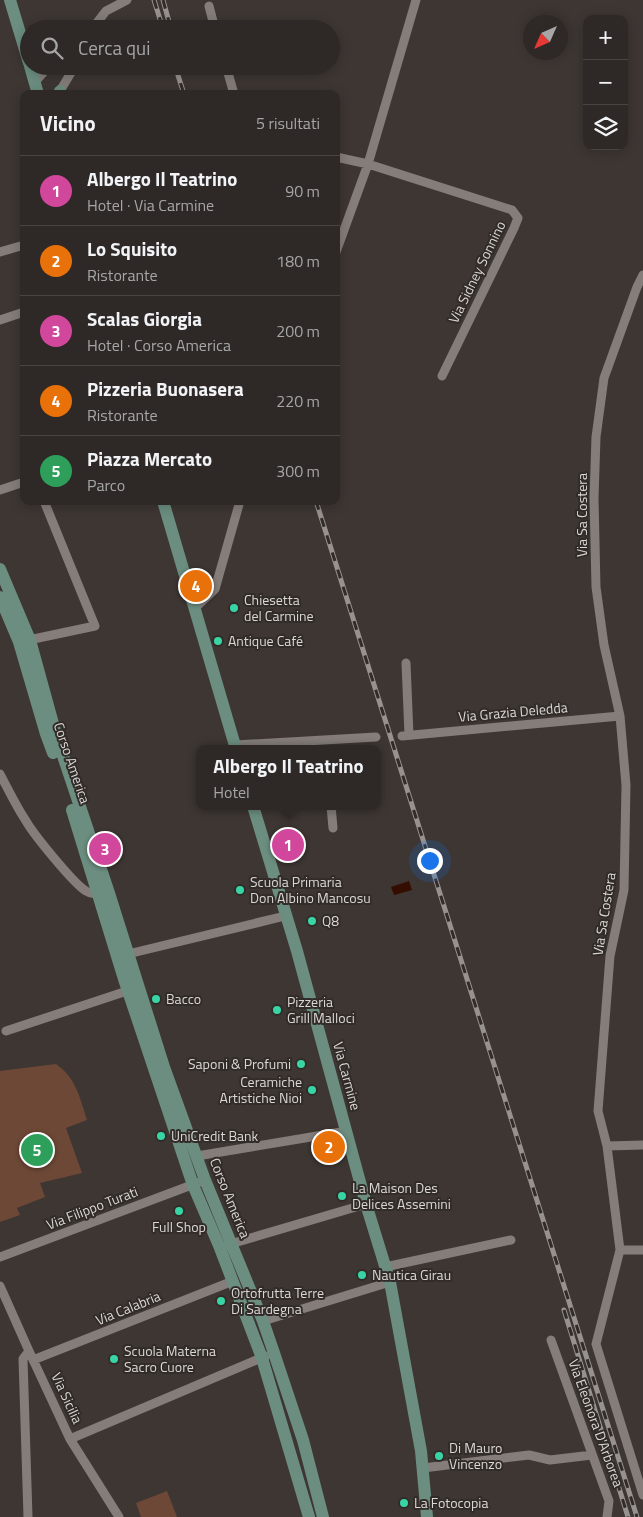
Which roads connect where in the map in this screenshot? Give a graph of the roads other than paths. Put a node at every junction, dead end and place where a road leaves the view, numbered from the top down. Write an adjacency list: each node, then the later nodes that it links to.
1 (10, 0): 7 (street)
2 (127, 0): 5 (street)
3 (416, 0): 16 (street)
4 (209, 6): 6 (street)
5 (99, 20)
6 (213, 20)
7 (20, 29)
8 (32, 75): 12 (street)
9 (44, 75): 12 (street)
10 (70, 75): 13 (street)
11 (229, 75): 14 (street)
12 (36, 88)
13 (61, 90)
14 (233, 90)
15 (340, 158): 16 (street)
16 (368, 164): 17 (street); 23 (street, Via Sidney Sonnino)
17 (340, 241)
18 (20, 246): 19 (street)
19 (0, 252)
20 (643, 275): 34 (street, Via Sa Costera)
21 (20, 313): 22 (street)
22 (0, 320)
23 (442, 376)
24 (20, 483): 25 (street)
25 (0, 490)
26 (46, 505): 32 (street)
27 (165, 505): 31 (street)
28 (239, 505): 31 (street)
29 (0, 569): 32 (street, Corso America)
30 (0, 597): 32 (street, Corso America)
31 (195, 608): 36 (street)
32 (24, 641): 42 (street, Corso America)
33 (406, 663): 34 (street, Via Grazia Deledda)
34 (620, 716): 49 (street, Via Sa Costera)
35 (376, 738): 37 (street)
36 (235, 745)
37 (322, 745)
38 (0, 774): 42 (street)
39 (254, 810): 43 (street, Via Carmine)
40 (331, 810): 41 (street)
41 (333, 828)
42 (103, 892): 44 (street, Corso America); 45 (street, Corso America)
43 (285, 916): 44 (street); 47 (street, Via Carmine)
44 (128, 954): 50 (street, Corso America)
45 (128, 991): 46 (street); 52 (street, Corso America)
46 (6, 1031)
47 (346, 1131): 50 (street); 53 (street, Via Carmine)
48 (643, 1145): 49 (street)
49 (608, 1146): 56 (street, Via Sa Costera)
50 (197, 1156): 51 (street, Corso America)
51 (205, 1180): 52 (street, Via Filippo Turati); 55 (street, Corso America)
52 (193, 1185): 55 (street, Corso America); 58 (street, Via Filippo Turati)
53 (366, 1204): 55 (street); 59 (street, Via Carmine)
54 (511, 1240): 59 (street)
55 (226, 1245): 60 (street, Corso America); 63 (street, Corso America)
56 (620, 1250): 57 (street); 71 (street, Via Sa Costera)
57 (643, 1250)
58 (0, 1257)
59 (385, 1267): 61 (street, Via Carmine)
60 (232, 1281): 66 (street, Corso America); 67 (street, Via Calabria)
61 (390, 1282): 63 (street); 70 (street, Via Carmine)
62 (0, 1286): 65 (street, Via Sicilia)
63 (263, 1321): 66 (street, Corso America)
64 (551, 1340): 69 (street, Via Eleonora D'Arborea)
65 (29, 1351): 67 (street, Via Sicilia); 72 (street)
66 (268, 1355): 68 (street); 74 (street, Corso America); 75 (street, Corso America)
67 (33, 1360): 68 (street, Via Sicilia)
68 (70, 1439): 73 (street, Via Sicilia)
69 (592, 1455): 70 (street); 77 (street, Via Eleonora D'Arborea)
70 (423, 1468): 76 (street, Via Carmine)
71 (643, 1495)
72 (28, 1517)
73 (119, 1517)
74 (309, 1517)
75 (323, 1517)
76 (427, 1517)
77 (607, 1517)

